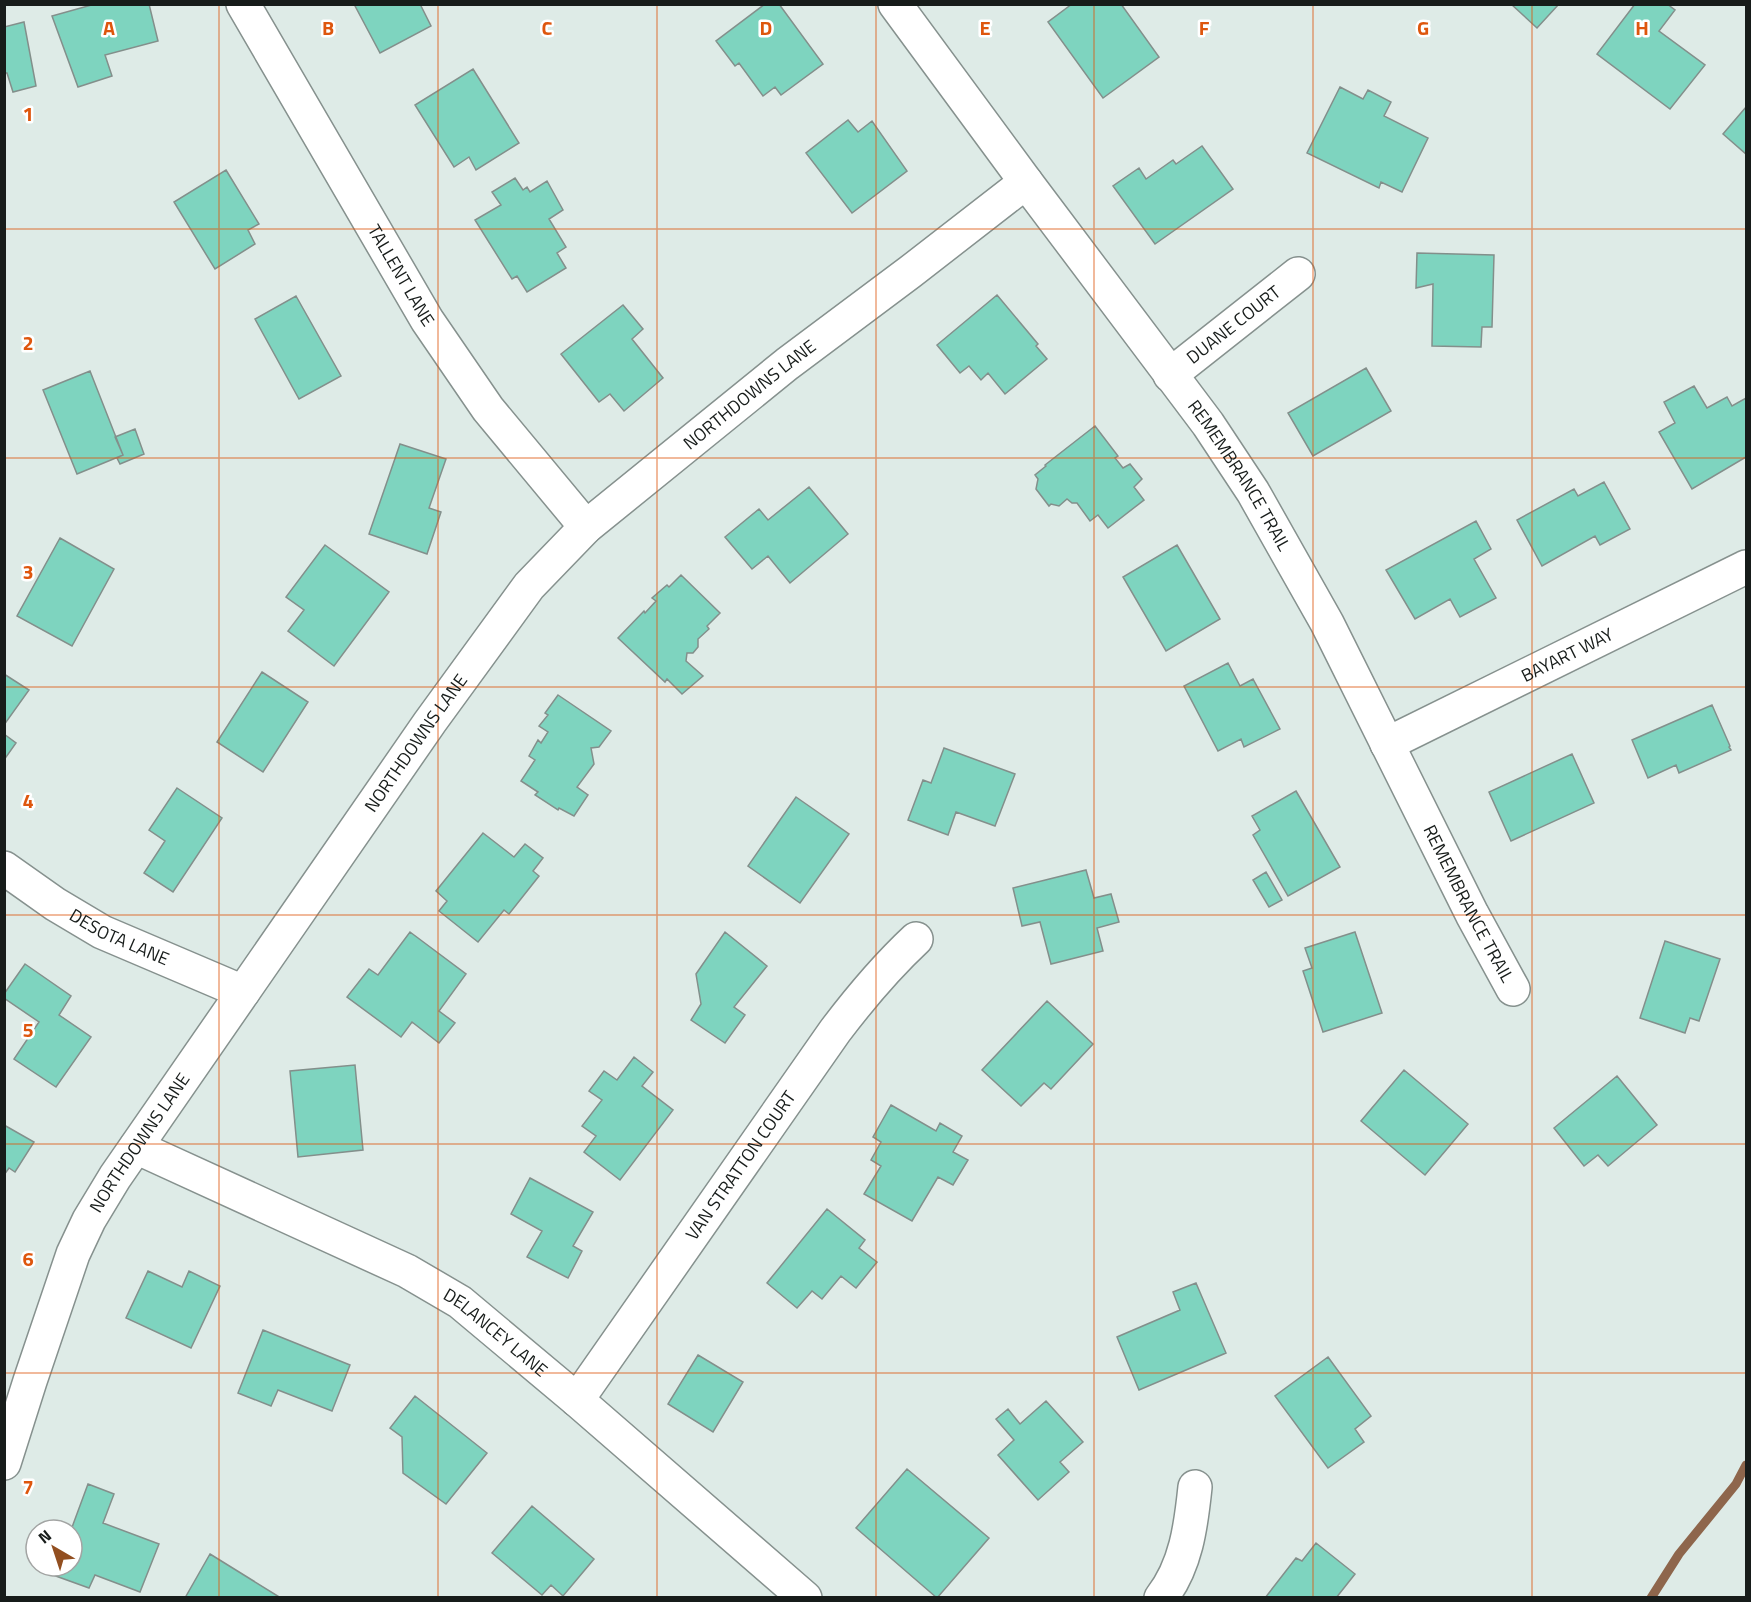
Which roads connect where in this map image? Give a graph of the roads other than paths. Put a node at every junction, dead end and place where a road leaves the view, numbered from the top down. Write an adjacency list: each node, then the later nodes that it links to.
1 (243, 4): 6 (street, TALLENT LANE)
2 (895, 4): 3 (street, REMEMBRANCE TRAIL)
3 (1026, 182): 5 (street, REMEMBRANCE TRAIL); 6 (street, NORTHDOWNS LANE)
4 (1298, 274): 5 (street, DUANE COURT)
5 (1170, 375): 8 (street, REMEMBRANCE TRAIL)
6 (586, 527): 12 (street, NORTHDOWNS LANE)
7 (1746, 567): 8 (street, BAYART WAY)
8 (1387, 744): 11 (street, REMEMBRANCE TRAIL)
9 (4, 868): 12 (street, DESOTA LANE)
10 (916, 939): 14 (street, VAN STRATTON COURT)
11 (1512, 989)
12 (243, 992): 13 (street, NORTHDOWNS LANE)
13 (136, 1147): 14 (street, DELANCEY LANE); 15 (street, NORTHDOWNS LANE)
14 (578, 1400): 17 (street, DELANCEY LANE)
15 (4, 1463)
16 (1195, 1487): 18 (street)
17 (805, 1598)
18 (1161, 1598)

